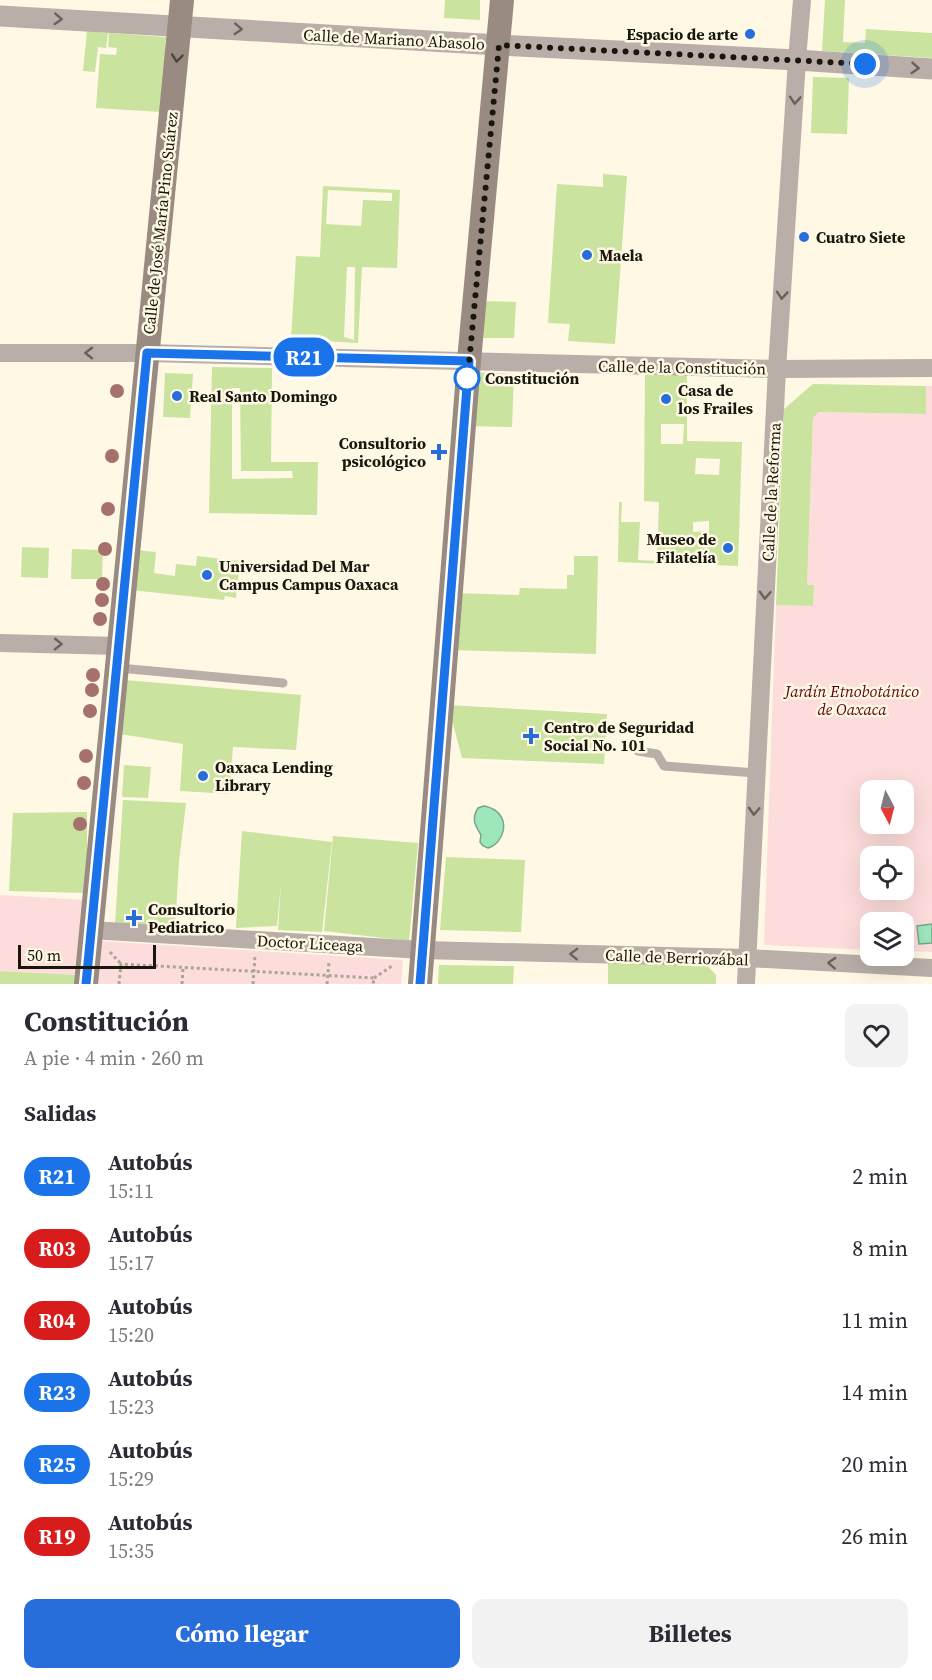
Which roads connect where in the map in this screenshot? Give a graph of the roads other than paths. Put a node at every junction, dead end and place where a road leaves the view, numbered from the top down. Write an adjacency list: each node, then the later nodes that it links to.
1 (182, 0): 5 (main road, Calle de José María Pino Suárez)
2 (502, 0): 6 (main road)
3 (802, 0): 7 (street, Calle de la Reforma)
4 (0, 16): 5 (street, Calle de Mariano Abasolo, one-way to 5)
5 (180, 26): 6 (street, Calle de Mariano Abasolo, one-way to 6); 10 (main road, Calle de José María Pino Suárez, one-way to 10)
6 (499, 45): 7 (street, Calle de Mariano Abasolo); 11 (main road)
7 (797, 60): 8 (street, Calle de Mariano Abasolo, one-way to 8); 13 (street, Calle de la Reforma, one-way to 13)
8 (932, 69)
9 (0, 353): 10 (street, Calle de la Constitución, one-way to 9)
10 (147, 353): 11 (street, Calle de la Constitución); 15 (main road, Calle de José María Pino Suárez)
11 (469, 361): 13 (street, Calle de la Constitución); 20 (main road)
12 (932, 368): 13 (street, Calle de la Constitución)
13 (777, 369): 18 (street, Calle de la Reforma, one-way to 18)
14 (0, 643): 15 (street, one-way to 15)
15 (117, 657): 16 (lane); 19 (main road, Calle de José María Pino Suárez)
16 (284, 683)
17 (638, 751): 18 (lane)
18 (756, 773): 21 (street, Calle de la Reforma, one-way to 21)
19 (91, 930): 20 (street, Doctor Liceaga); 23 (main road, Calle de José María Pino Suárez)
20 (422, 950): 21 (street, Calle de Berriozábal, one-way to 20); 24 (main road)
21 (747, 958): 22 (street, Calle de Berriozábal, one-way to 21); 25 (street, Calle de la Reforma)
22 (932, 968)
23 (86, 984)
24 (420, 984)
25 (746, 984)

